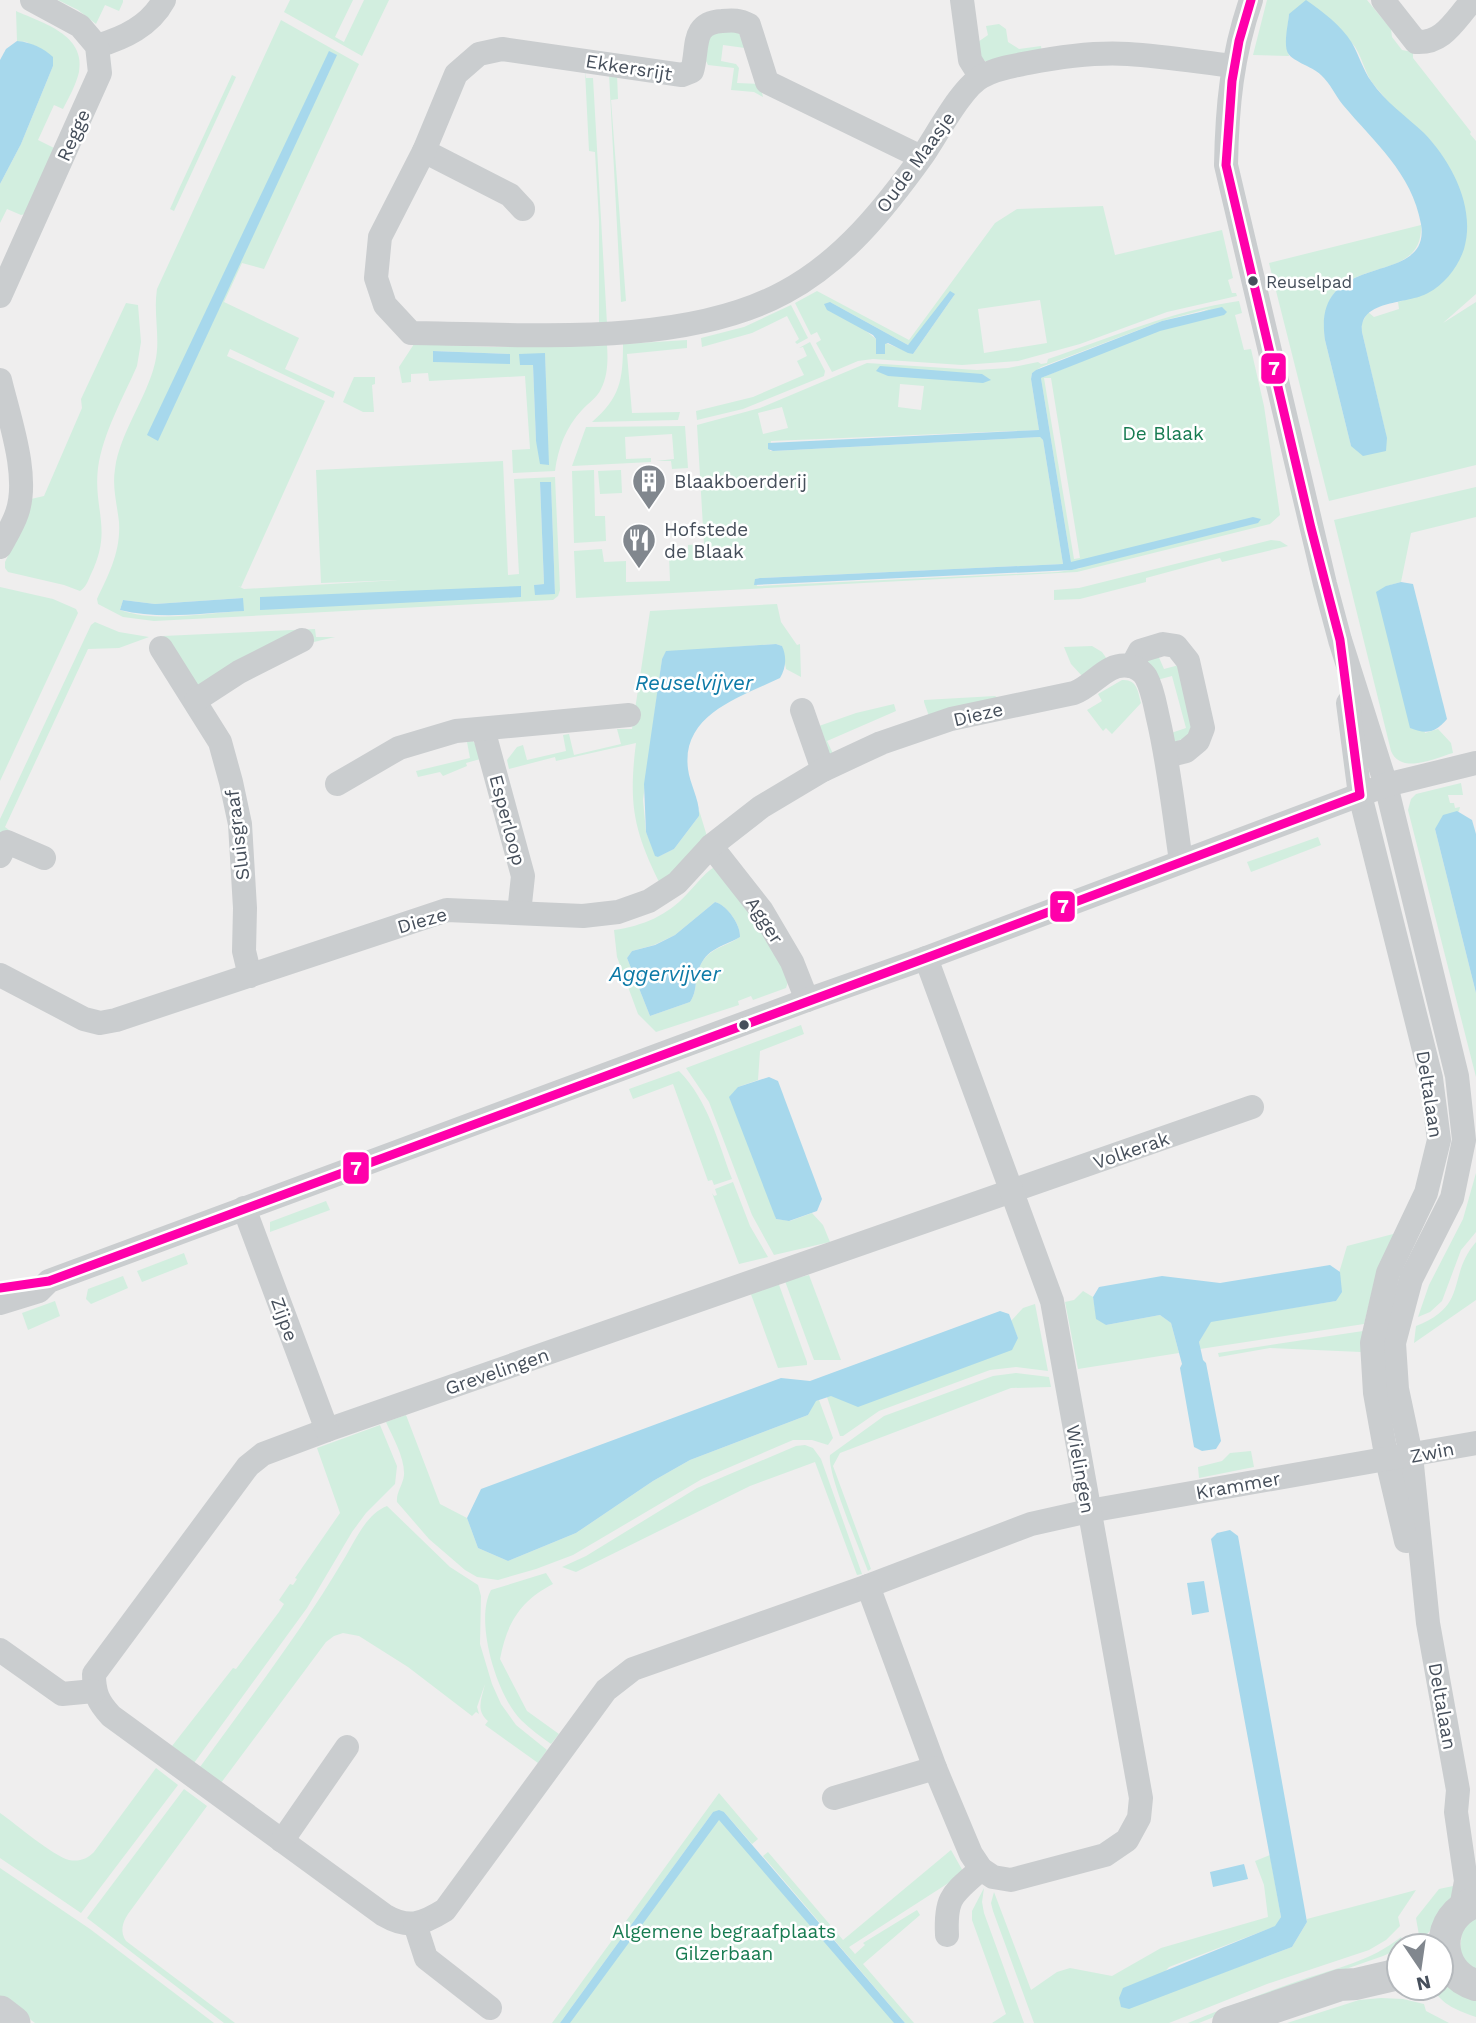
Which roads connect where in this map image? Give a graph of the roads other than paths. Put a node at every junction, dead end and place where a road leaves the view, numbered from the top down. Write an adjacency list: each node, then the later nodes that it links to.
1 (33, 0): 7 (street)
2 (164, 0): 7 (street)
3 (961, 0): 9 (street)
4 (1251, 0): 8 (street)
5 (1383, 0): 6 (street)
6 (1473, 5)
7 (97, 46): 13 (street, Regge)
8 (1233, 66): 9 (street); 18 (street)
9 (980, 76): 11 (street, Oude Maasje)
10 (424, 151): 11 (street, Ekkersrijt); 12 (street); 14 (street, Ekkersrijt)
11 (922, 157): 14 (street, Oude Maasje)
12 (523, 209)
13 (0, 296)
14 (613, 334)
15 (0, 380): 16 (street)
16 (0, 547)
17 (302, 640): 21 (street)
18 (1340, 640): 29 (street, Deltalaan); 30 (street, Deltalaan)
19 (162, 648): 21 (street, Sluisgraaf)
20 (1132, 666): 25 (street); 25 (street, Dieze); 27 (street, Dieze)
21 (196, 701): 38 (street, Sluisgraaf)
22 (802, 710): 27 (street)
23 (629, 715): 24 (street)
24 (483, 729): 28 (street); 35 (street, Esperloop)
25 (1166, 755): 34 (street)
26 (1476, 763): 29 (street)
27 (824, 770): 31 (street, Dieze)
28 (337, 784)
29 (1386, 785): 30 (street); 48 (street, Deltalaan)
30 (1360, 794): 34 (street); 48 (street, Deltalaan)
31 (711, 846): 35 (street, Dieze); 39 (street, Agger)
32 (0, 856): 33 (street)
33 (44, 858)
34 (1181, 861): 36 (street)
35 (519, 913): 38 (street, Dieze)
36 (926, 958): 39 (street); 41 (street, Wielingen)
37 (0, 975): 38 (street, Dieze)
38 (250, 976)
39 (807, 1000): 42 (street)
40 (1252, 1107): 41 (street, Volkerak)
41 (1011, 1192): 46 (street, Grevelingen); 49 (street, Wielingen)
42 (244, 1208): 43 (street); 46 (street, Zijpe)
43 (49, 1281): 44 (street); 45 (street)
44 (0, 1288)
45 (0, 1303)
46 (327, 1430): 52 (street, Grevelingen)
47 (1476, 1443): 48 (street, Zwin)
48 (1399, 1458): 49 (street, Krammer); 55 (street, Deltalaan)
49 (1089, 1511): 50 (street); 59 (street, Wielingen)
50 (868, 1586): 54 (street); 61 (street)
51 (0, 1650): 52 (street)
52 (94, 1691): 57 (street)
53 (347, 1747): 57 (street)
54 (935, 1768): 56 (street); 59 (street)
55 (1458, 1790): 58 (street, Deltalaan); 60 (street, Deltalaan)
56 (834, 1798)
57 (282, 1841): 61 (street)
58 (1476, 1848)
59 (981, 1869): 63 (street)
60 (1469, 1905): 62 (street)
61 (415, 1924): 67 (street)
62 (1442, 1932)
63 (947, 1936)
64 (1385, 1963): 66 (street)
65 (1385, 1977): 66 (street)
66 (1340, 1985): 70 (street)
67 (490, 2008)
68 (0, 2013): 69 (main road)
69 (13, 2023)
70 (1228, 2023)

